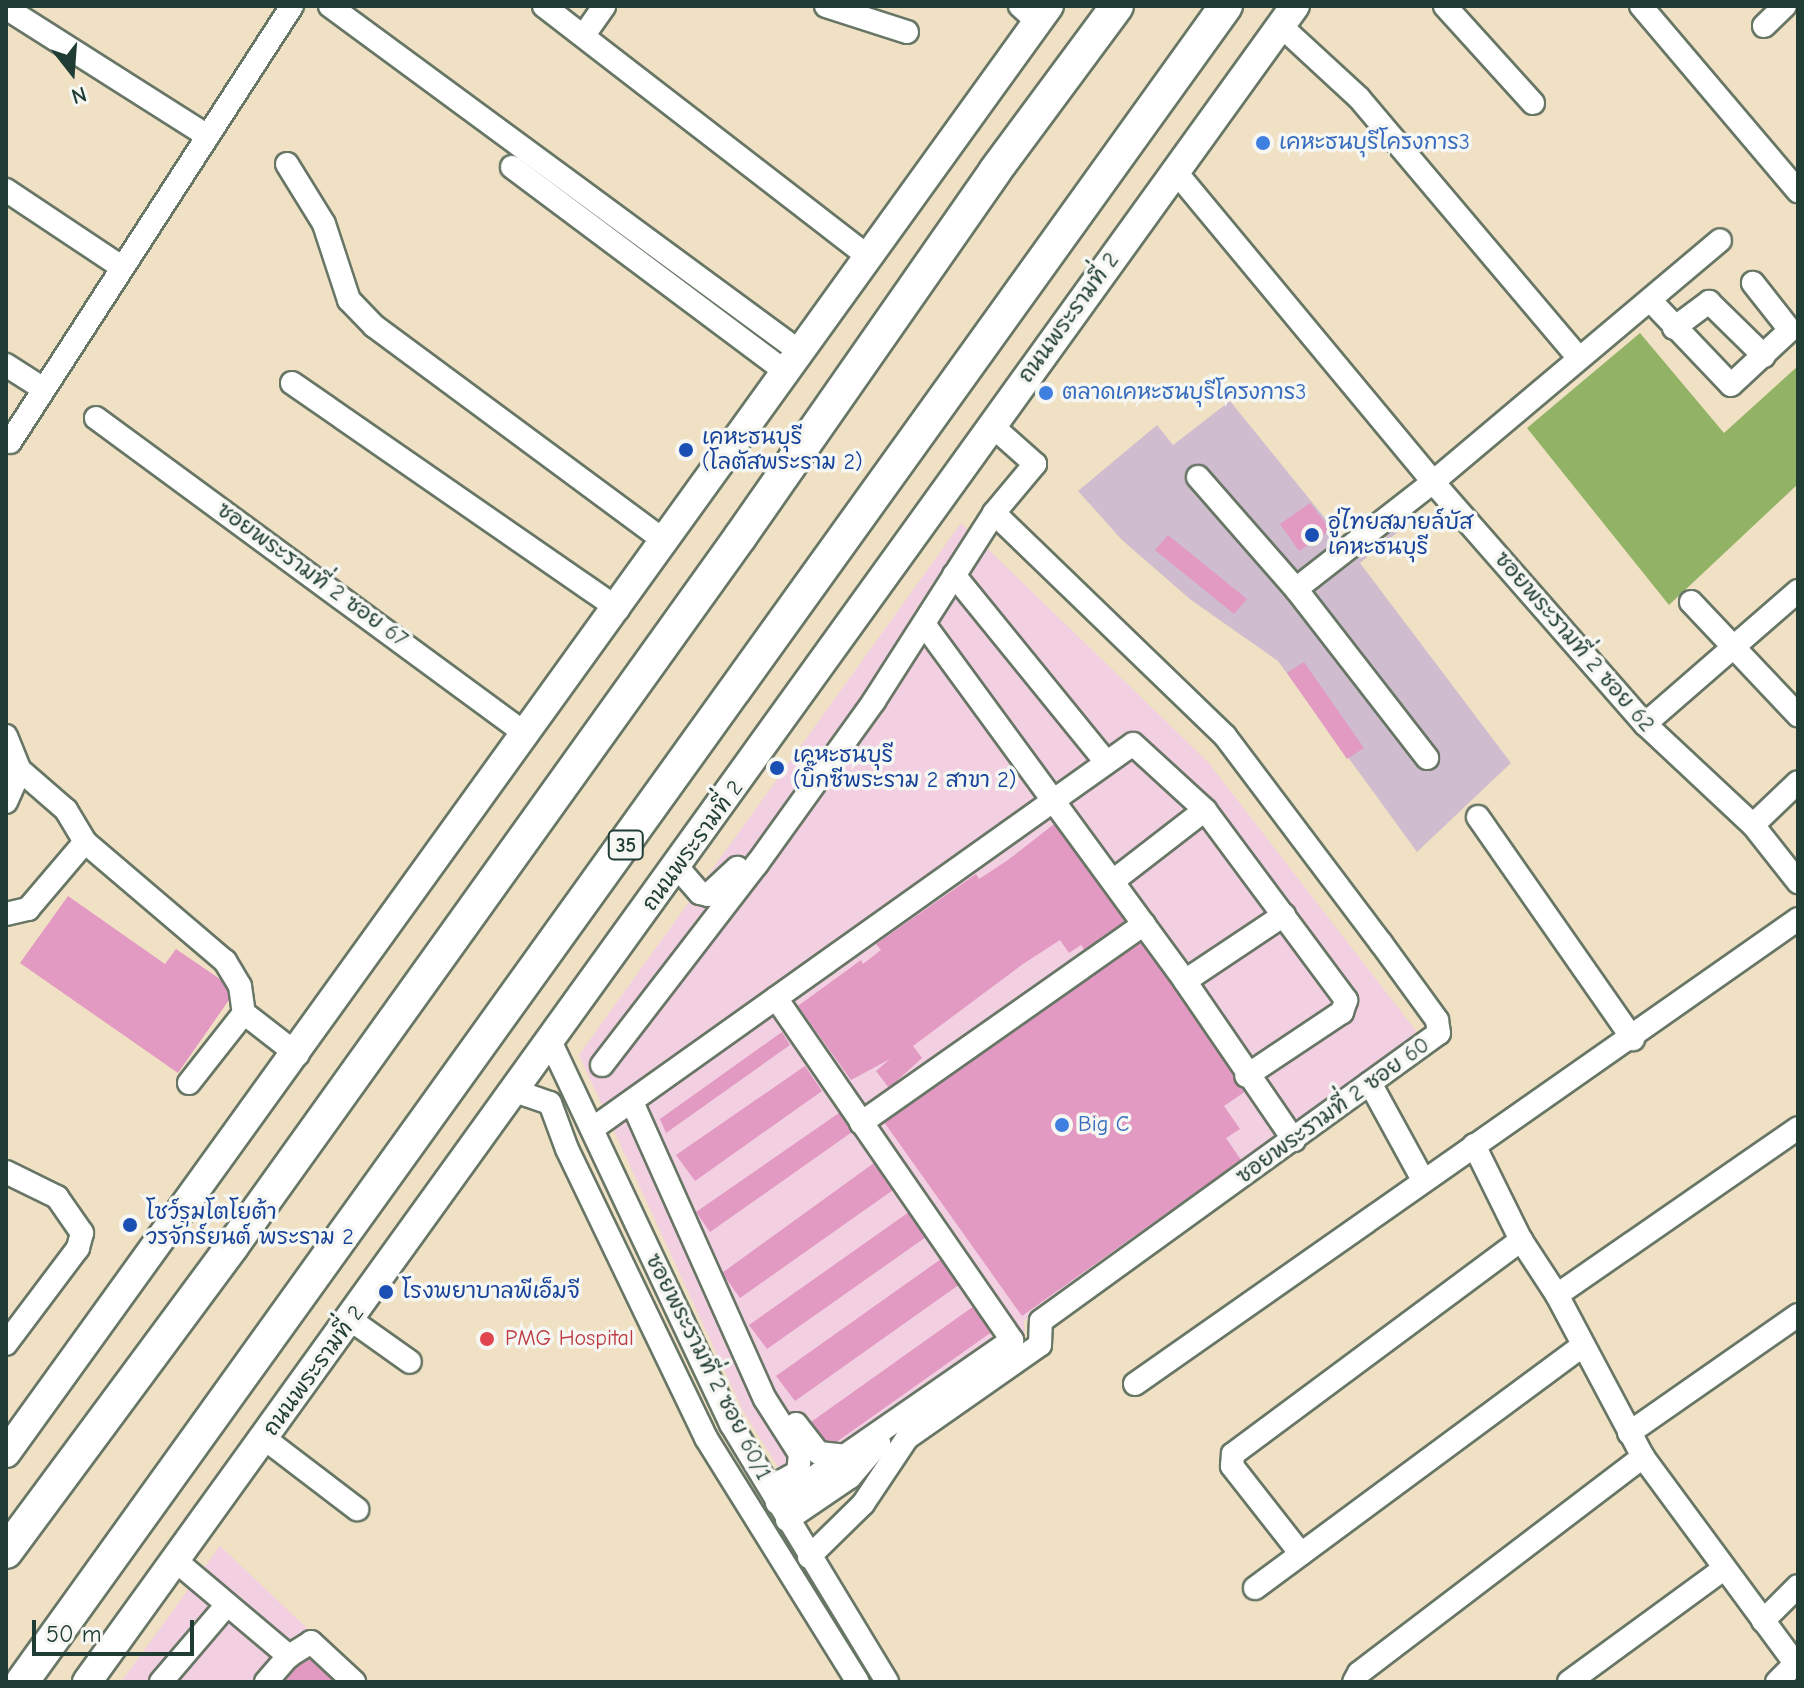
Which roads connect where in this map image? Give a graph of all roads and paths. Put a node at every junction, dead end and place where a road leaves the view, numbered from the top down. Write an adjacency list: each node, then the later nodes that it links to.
1 (330, 6): 32 (street)
2 (544, 6): 16 (street)
3 (604, 6): 16 (street)
4 (826, 6): 15 (street)
5 (1117, 6): 109 (highway)
6 (1226, 6): 120 (highway, 35)
7 (1445, 6): 17 (street)
8 (1641, 6): 23 (street)
9 (1785, 6): 14 (street)
10 (289, 7): 18 (street)
11 (6, 8): 18 (street)
12 (1036, 11): 25 (main road)
13 (1288, 16): 21 (main road, ถนนพระรามที่ 2 / 35); 31 (street)
14 (1764, 26)
15 (907, 32)
16 (584, 35): 25 (street)
17 (1533, 103)
18 (208, 136): 26 (street)
19 (287, 164): 42 (street)
20 (512, 167): 32 (street)
21 (1175, 171): 37 (main road, ถนนพระรามที่ 2 / 35); 40 (street, ซอยพระรามที่ 2 ซอย 62)
22 (6, 190): 26 (street)
23 (1798, 190)
24 (1720, 240): 28 (street)
25 (869, 257): 32 (main road)
26 (120, 266): 35 (street)
27 (1753, 283): 30 (street)
28 (1650, 300): 29 (street); 31 (street)
29 (1674, 328): 30 (street); 30 (street)
30 (1764, 356)
31 (1579, 358): 40 (street)
32 (793, 362): 42 (main road)
33 (6, 365): 35 (street)
34 (292, 383): 47 (street)
35 (42, 388): 38 (street)
36 (96, 418): 52 (street, ซอยพระรามที่ 2 ซอย 67)
37 (991, 425): 41 (street); 65 (main road, ถนนพระรามที่ 2 / 35)
38 (10, 442)
39 (1198, 477): 44 (street)
40 (1433, 482): 44 (street); 51 (street, ซอยพระรามที่ 2 ซอย 62)
41 (994, 513): 43 (street); 81 (street, ซอยพระรามที่ 2 ซอย 60)
42 (666, 542): 47 (main road)
43 (954, 575): 48 (street); 55 (street)
44 (1296, 589): 54 (street)
45 (1798, 591): 49 (street)
46 (1691, 602): 49 (street)
47 (618, 609): 52 (main road)
48 (924, 624): 59 (street); 60 (street)
49 (1735, 647): 50 (street); 51 (street)
50 (1798, 715)
51 (1645, 724): 63 (street, ซอยพระรามที่ 2 ซอย 62)
52 (527, 735): 77 (main road)
53 (6, 736): 56 (street)
54 (1427, 758)
55 (1106, 762): 59 (street); 61 (street)
56 (20, 770): 58 (street); 64 (street)
57 (1798, 782): 63 (street)
58 (6, 802)
59 (1052, 803): 66 (street); 73 (street)
60 (797, 806): 65 (street); 78 (street)
61 (1205, 810): 66 (street); 69 (street)
62 (1478, 817): 75 (street)
63 (1753, 825): 67 (street, ซอยพระรามที่ 2 ซอย 62)
64 (85, 842): 68 (street); 74 (street)
65 (678, 868): 76 (main road, ถนนพระรามที่ 2 / 35)
66 (1113, 881): 71 (street)
67 (1798, 882)
68 (6, 914)
69 (1284, 915): 72 (street); 79 (street)
70 (1798, 919): 75 (street)
71 (1144, 924): 72 (street); 84 (street)
72 (1185, 981): 79 (street)
73 (776, 998): 83 (street); 84 (street)
74 (244, 1013): 77 (street); 80 (street)
75 (1633, 1039): 88 (street)
76 (550, 1041): 82 (main road, ถนนพระรามที่ 2 / 35); 85 (street, ซอยพระรามที่ 2 ซอย 60/1)
77 (298, 1055): 103 (main road)
78 (602, 1065)
79 (1246, 1076): 87 (street)
80 (189, 1083)
81 (1370, 1083): 87 (street, ซอยพระรามที่ 2 ซอย 60); 90 (street)
82 (515, 1091): 94 (main road, ถนนพระรามที่ 2 / 35); 125 (street, ซอยพระรามที่ 2 ซอย 60/1)
83 (632, 1102): 85 (street); 98 (street)
84 (861, 1123): 100 (street)
85 (595, 1127): 106 (street, ซอยพระรามที่ 2 ซอย 60/1)
86 (1798, 1128): 92 (street)
87 (1294, 1140): 111 (street, ซอยพระรามที่ 2 ซอย 60)
88 (1474, 1145): 90 (street); 91 (street)
89 (6, 1172): 95 (street)
90 (1422, 1178): 99 (street)
91 (1521, 1240): 92 (street); 110 (street)
92 (1557, 1295): 96 (street)
93 (1798, 1315): 101 (street)
94 (351, 1320): 97 (street); 102 (main road, ถนนพระรามที่ 2 / 35)
95 (6, 1344)
96 (1581, 1347): 101 (street); 110 (street)
97 (410, 1362)
98 (751, 1369): 104 (street); 106 (street)
99 (1135, 1384)
100 (895, 1423): 104 (street); 108 (street)
101 (1629, 1433): 105 (street)
102 (265, 1439): 107 (street); 112 (main road, ถนนพระรามที่ 2 / 35)
103 (7, 1451)
104 (847, 1456): 108 (street)
105 (1643, 1457): 113 (street); 127 (street)
106 (760, 1473): 108 (street, ซอยพระรามที่ 2 ซอย 60/1)
107 (357, 1509)
108 (782, 1511): 111 (street, ซอยพระรามที่ 2 ซอย 60/1)
109 (6, 1552)
110 (1301, 1554): 115 (street)
111 (809, 1557): 126 (street, ซอยพระรามที่ 2 ซอย 60/1)
112 (176, 1561): 116 (street); 121 (main road, ถนนพระรามที่ 2 / 35)
113 (1722, 1570): 117 (street); 128 (street)
114 (1798, 1586): 117 (street)
115 (1255, 1588)
116 (226, 1606): 118 (street); 122 (street)
117 (1763, 1621): 119 (street)
118 (289, 1656): 123 (street); 124 (street)
119 (1796, 1666): 129 (street)
120 (22, 1682)
121 (87, 1682)
122 (161, 1682)
123 (266, 1682)
124 (354, 1682)
125 (858, 1682)
126 (887, 1682)
127 (1354, 1682)
128 (1569, 1682)
129 (1777, 1682)

